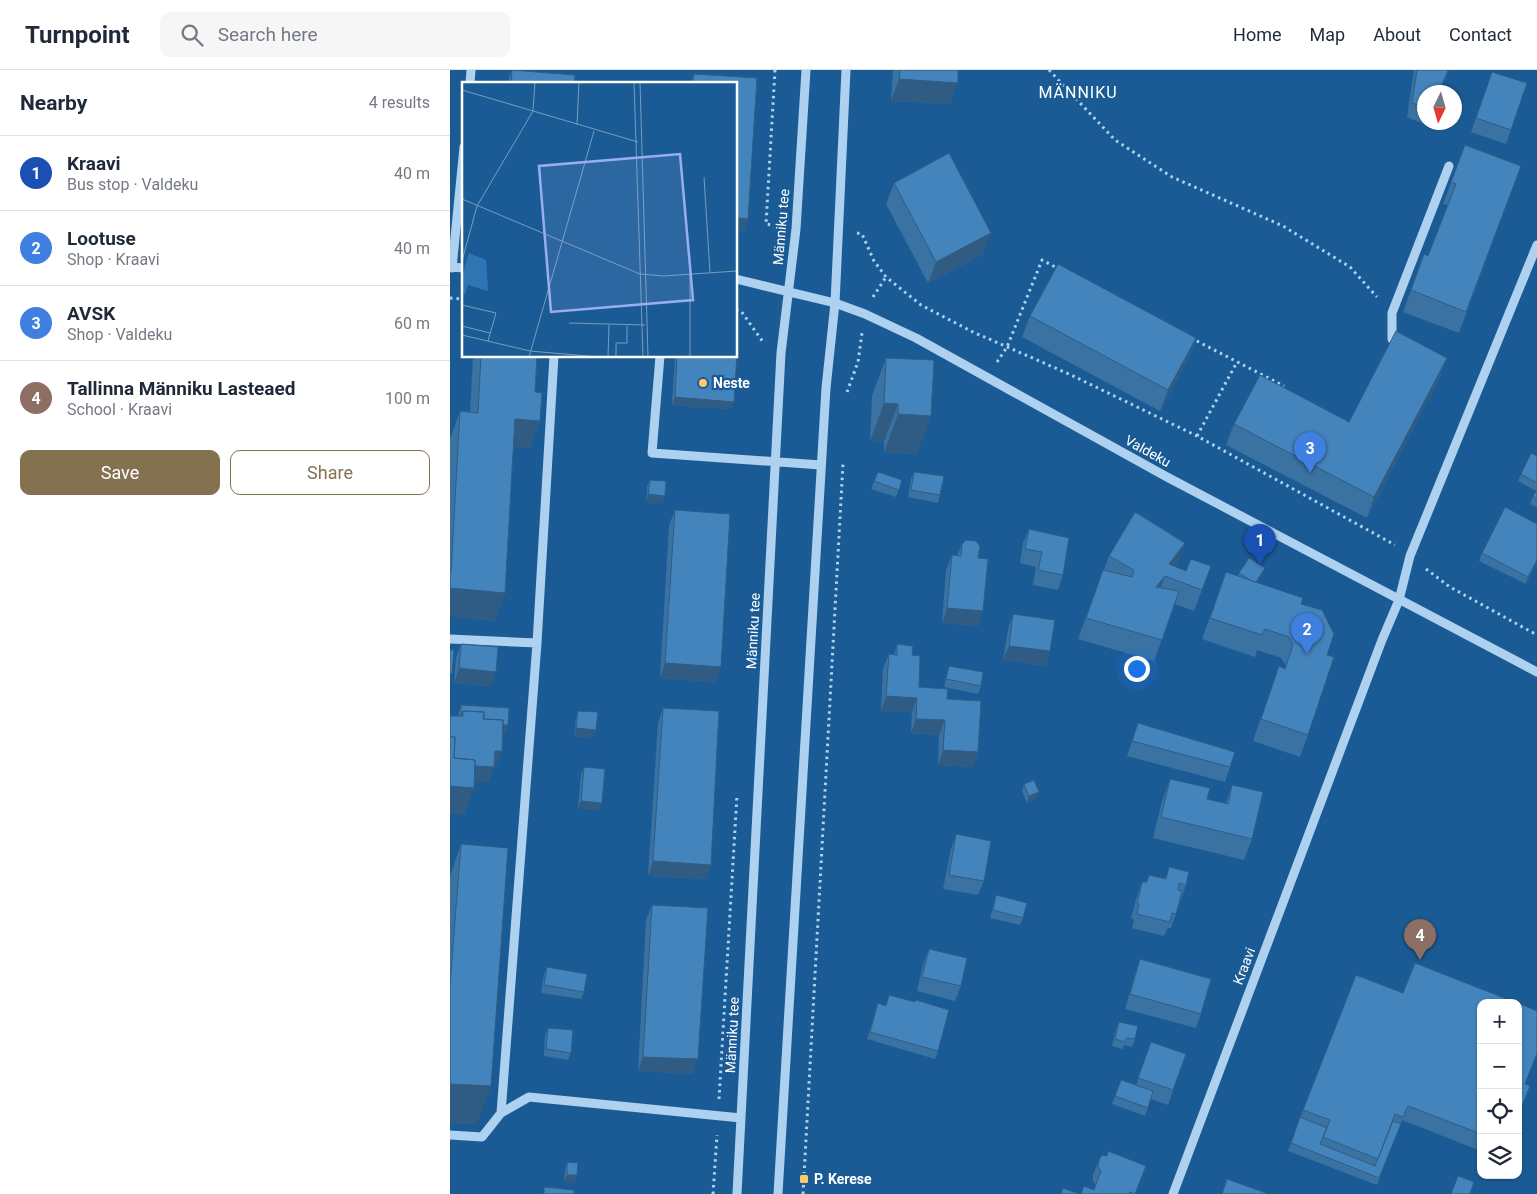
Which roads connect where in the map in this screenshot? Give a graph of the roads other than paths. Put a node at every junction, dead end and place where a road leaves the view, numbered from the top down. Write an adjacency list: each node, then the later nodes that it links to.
1 (806, 70): 8 (street, Männiku tee)
2 (846, 70): 9 (street)
3 (462, 166): 6 (street)
4 (1449, 166): 10 (street)
5 (1537, 245): 15 (street, Kraavi)
6 (451, 268)
7 (738, 279): 8 (street, Valdeku)
8 (789, 292): 9 (street, Valdeku); 13 (street, Männiku tee)
9 (835, 303): 14 (street); 15 (street, Valdeku)
10 (1392, 339)
11 (554, 358): 17 (street)
12 (660, 358): 13 (street)
13 (775, 461): 14 (street); 20 (street, Männiku tee)
14 (821, 465): 23 (street)
15 (1399, 600): 18 (street, Valdeku); 24 (street, Kraavi)
16 (450, 639): 17 (street)
17 (536, 643): 19 (street)
18 (1537, 672)
19 (501, 1113): 20 (street); 21 (street)
20 (741, 1118): 22 (street, Männiku tee)
21 (450, 1135)
22 (738, 1194)
23 (778, 1194)
24 (1173, 1194)

